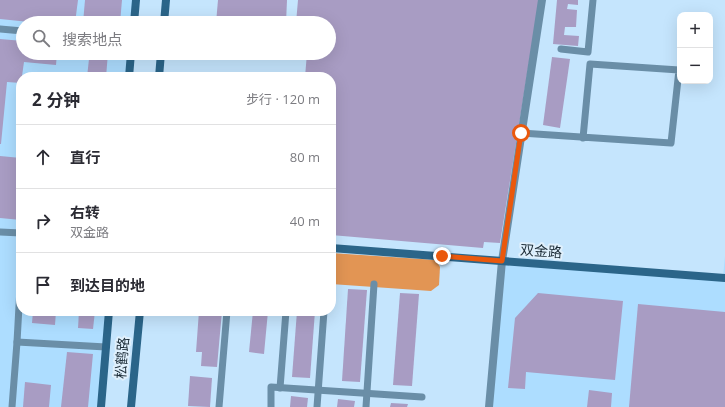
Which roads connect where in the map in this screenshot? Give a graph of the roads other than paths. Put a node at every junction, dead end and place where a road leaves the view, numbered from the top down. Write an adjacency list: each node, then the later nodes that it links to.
1 (136, 0): 5 (street)
2 (166, 0): 6 (street)
3 (542, 0): 14 (street)
4 (593, 0): 9 (lane)
5 (135, 16)
6 (165, 16)
7 (0, 28): 8 (lane)
8 (16, 30)
9 (561, 49)
10 (130, 60): 12 (street)
11 (160, 60): 13 (street)
12 (129, 72)
13 (159, 72)
14 (521, 133): 15 (lane); 19 (street)
15 (583, 138): 15 (lane)
16 (0, 232): 17 (lane)
17 (16, 233)
18 (336, 248): 19 (street, 双金路)
19 (502, 261): 20 (street, 双金路); 41 (street)
20 (725, 278)
21 (374, 284): 32 (lane)
22 (18, 316): 28 (lane)
23 (109, 316): 29 (street, 松鹤路)
24 (140, 316): 36 (street, 松鹤路)
25 (227, 316): 37 (lane)
26 (286, 316): 30 (lane)
27 (324, 316): 31 (lane)
28 (17, 342): 29 (lane); 34 (lane)
29 (106, 346): 35 (street, 松鹤路)
30 (280, 388): 31 (lane); 38 (lane)
31 (319, 390): 32 (lane); 39 (lane)
32 (367, 393): 33 (lane); 40 (lane)
33 (422, 397)
34 (12, 407)
35 (101, 407)
36 (131, 407)
37 (219, 407)
38 (271, 407)
39 (317, 407)
40 (366, 407)
41 (489, 407)

